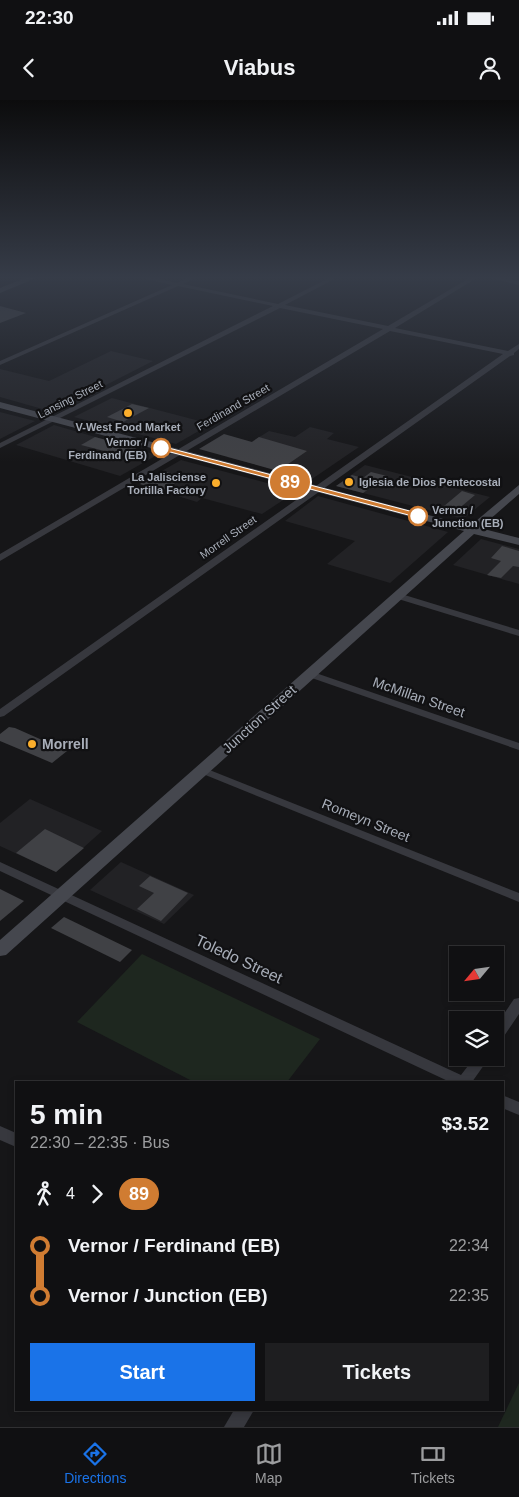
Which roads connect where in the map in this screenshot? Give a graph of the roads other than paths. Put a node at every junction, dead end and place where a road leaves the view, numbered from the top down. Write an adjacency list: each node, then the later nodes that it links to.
1 (57, 338): 8 (street)
2 (216, 338): 10 (street, Lansing Street)
3 (373, 338): 12 (street, Ferdinand Street)
4 (438, 338): 6 (street)
5 (519, 346): 6 (street, Morrell Street)
6 (510, 353): 7 (street); 14 (street, Morrell Street)
7 (519, 355)
8 (0, 363)
9 (0, 405): 10 (street)
10 (54, 419): 11 (street, Lansing Street); 12 (street)
11 (0, 446)
12 (179, 452): 14 (street); 17 (street, Ferdinand Street)
13 (519, 488): 15 (street, Junction Street)
14 (317, 489): 15 (street); 21 (street, Morrell Street)
15 (472, 530): 16 (street); 18 (street, Junction Street)
16 (519, 542)
17 (0, 558)
18 (398, 596): 19 (street); 20 (street, Junction Street)
19 (519, 633)
20 (310, 674): 22 (street, McMillan Street); 23 (street, Junction Street)
21 (0, 714)
22 (519, 747)
23 (202, 770): 25 (street, Junction Street); 26 (street, Romeyn Street)
24 (0, 866): 25 (street, Toledo Street)
25 (62, 895): 27 (street, Junction Street); 31 (street, Toledo Street)
26 (519, 898)
27 (0, 950)
28 (519, 1003): 29 (street)
29 (504, 1025)
30 (476, 1066): 32 (street)
31 (462, 1081)
32 (465, 1081)
33 (504, 1102): 34 (street)
34 (519, 1109)
35 (0, 1132): 36 (street)
36 (15, 1141)
37 (244, 1411): 38 (street)
38 (234, 1427)

